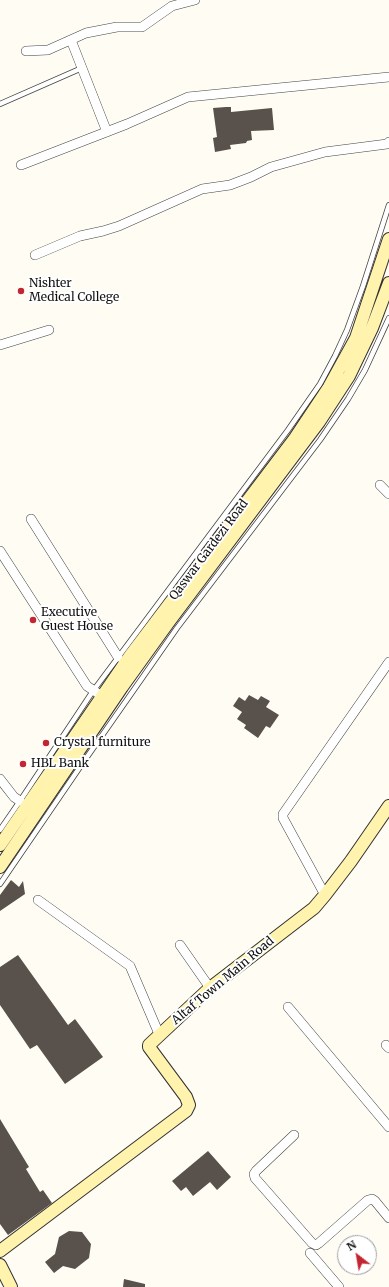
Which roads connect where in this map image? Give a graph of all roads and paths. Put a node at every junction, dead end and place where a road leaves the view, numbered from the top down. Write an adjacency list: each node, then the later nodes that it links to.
1 (195, 0): 2 (street)
2 (71, 40): 3 (street); 4 (street)
3 (26, 51)
4 (82, 68): 6 (lane); 7 (street)
5 (389, 77): 7 (street)
6 (0, 104)
7 (107, 132): 9 (street)
8 (389, 142): 12 (street)
9 (21, 165)
10 (389, 205): 18 (lane)
11 (389, 239): 13 (main road, Qaswar Gardezi Road)
12 (35, 254)
13 (386, 256): 18 (main road, Qaswar Gardezi Road)
14 (389, 283): 15 (main road)
15 (386, 297): 24 (main road)
16 (389, 318): 24 (lane)
17 (49, 330): 19 (street)
18 (350, 337): 25 (lane); 28 (main road, Qaswar Gardezi Road)
19 (0, 345)
20 (380, 485): 21 (street)
21 (389, 494)
22 (31, 519): 25 (street)
23 (0, 551): 28 (street)
24 (173, 625): 27 (main road)
25 (118, 657): 28 (lane)
26 (388, 664): 37 (street)
27 (127, 690): 35 (main road); 36 (lane)
28 (98, 694): 30 (main road, Qaswar Gardezi Road)
29 (0, 778): 31 (street)
30 (32, 790): 31 (lane); 34 (main road, Qaswar Gardezi Road)
31 (20, 802): 33 (lane)
32 (389, 806): 37 (main road, Altaf Town Main Road)
33 (0, 830)
34 (0, 845)
35 (0, 867)
36 (0, 884)
37 (325, 894): 40 (main road, Altaf Town Main Road)
38 (38, 900): 42 (street)
39 (180, 945): 40 (street)
40 (210, 988): 42 (main road, Altaf Town Main Road)
41 (288, 1007): 43 (street)
42 (160, 1034): 46 (main road, Altaf Town Main Road)
43 (389, 1127)
44 (294, 1135): 45 (street)
45 (389, 1218)
46 (0, 1251)
47 (310, 1253): 50 (street)
48 (0, 1265): 49 (main road)
49 (11, 1287)
50 (339, 1287)

